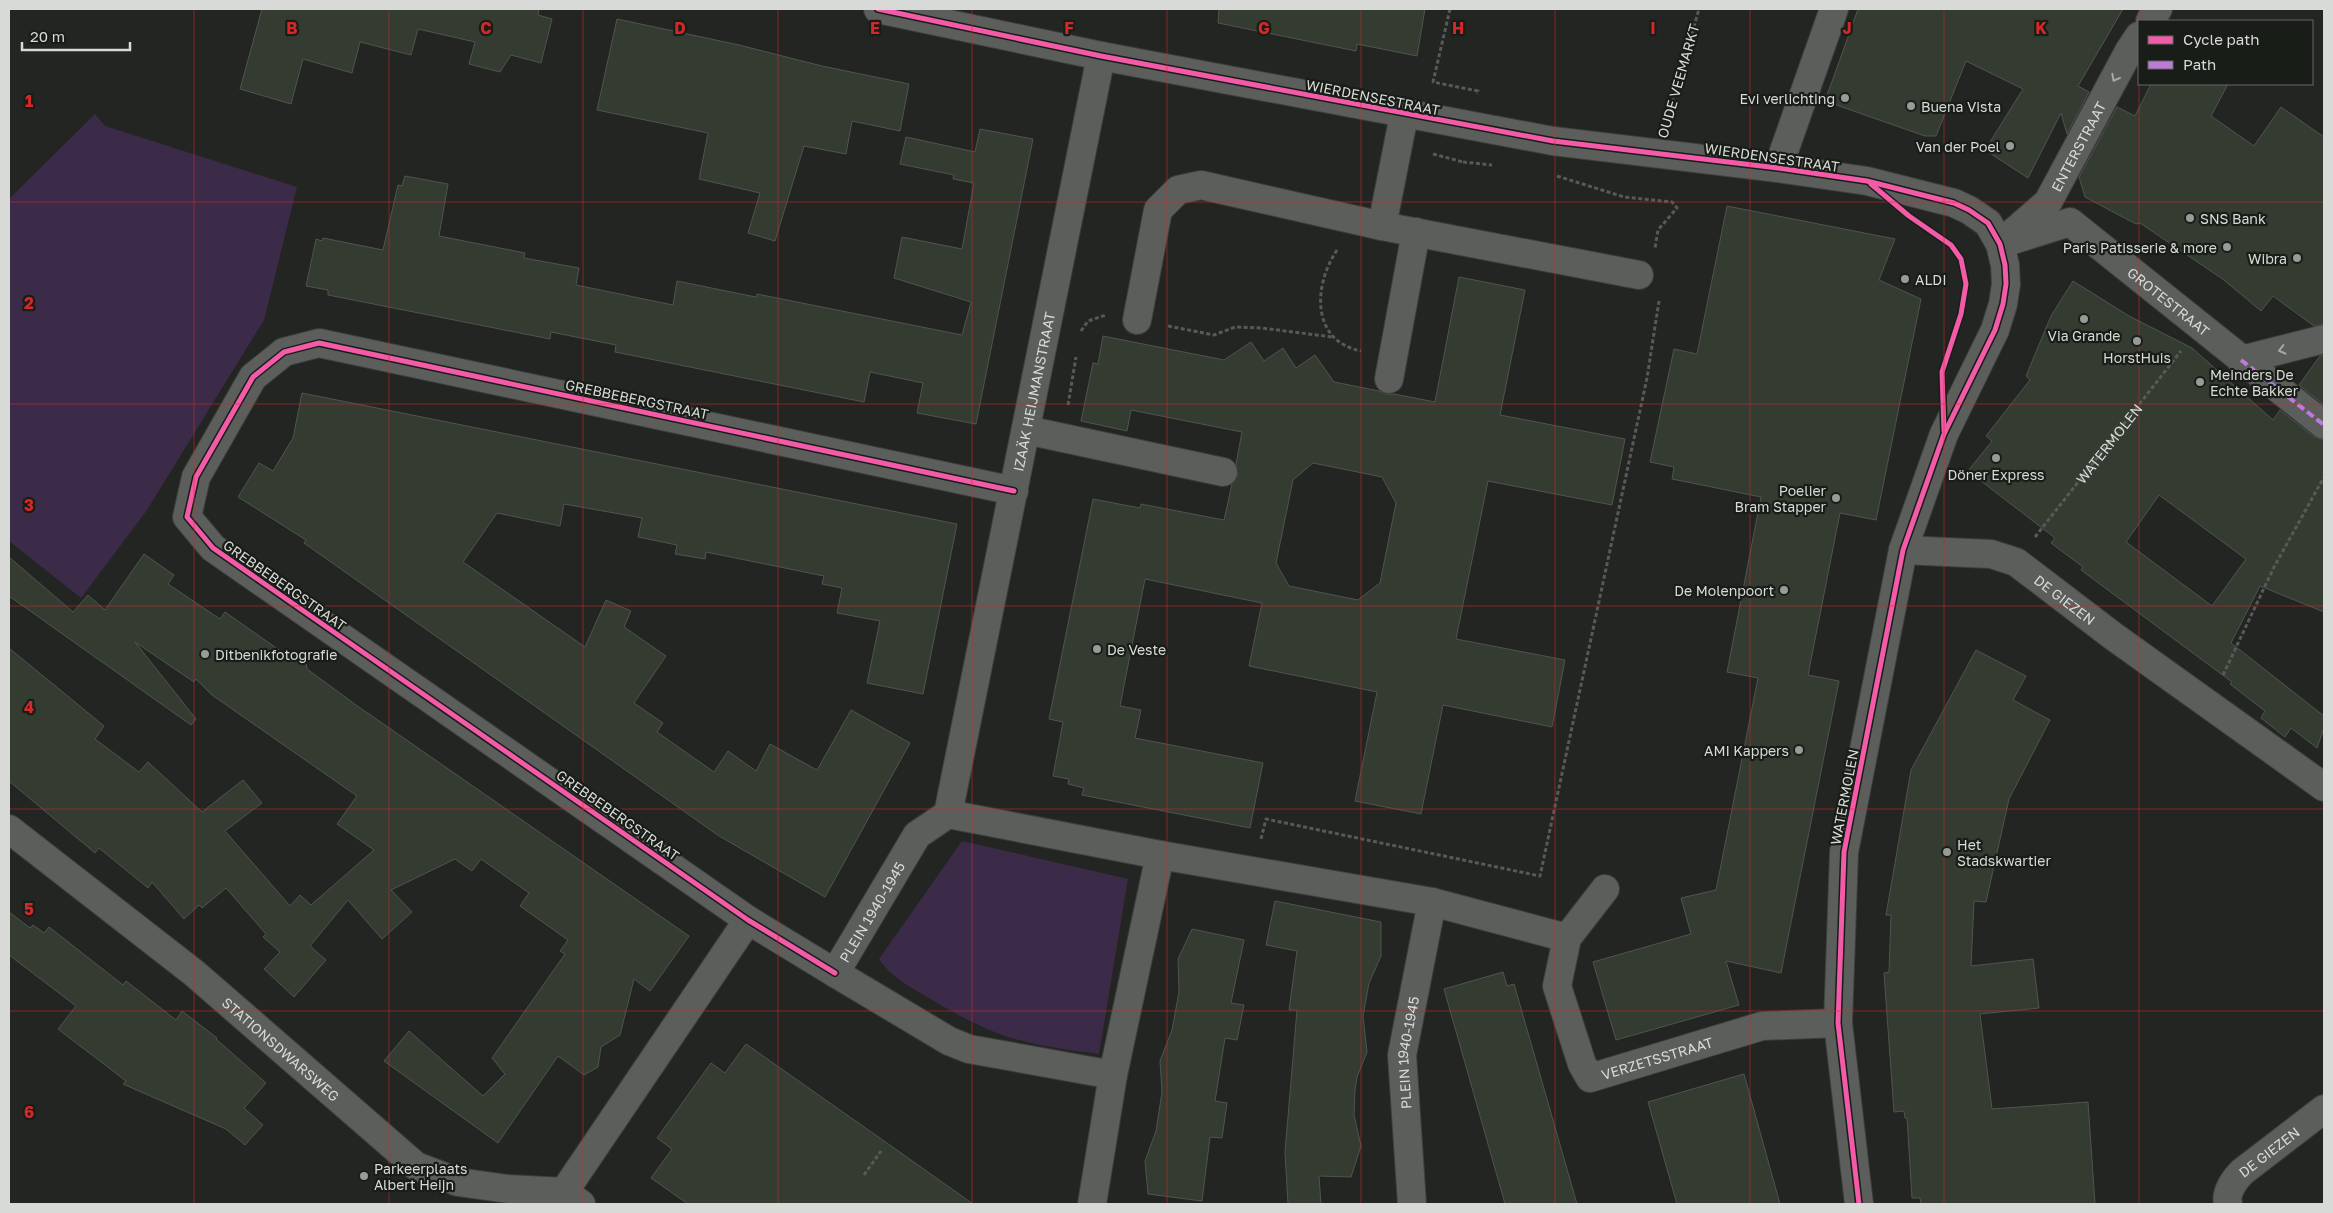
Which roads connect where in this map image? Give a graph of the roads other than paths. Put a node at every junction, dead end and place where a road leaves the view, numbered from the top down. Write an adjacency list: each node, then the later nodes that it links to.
1 (878, 9): 6 (street, WIERDENSESTRAAT)
2 (1834, 9): 8 (street)
3 (2158, 9): 4 (street)
4 (2151, 20)
5 (2138, 38): 11 (street, ENTERSTRAAT, one-way to 11)
6 (1101, 56): 7 (street, WIERDENSESTRAAT); 18 (street, IZAÄK HEIJMANSTRAAT)
7 (1404, 114): 8 (street, WIERDENSESTRAAT); 9 (street)
8 (1778, 168): 11 (street, WIERDENSESTRAAT)
9 (1382, 226): 10 (street); 13 (street)
10 (1416, 232): 12 (street); 16 (street)
11 (2000, 244): 15 (street, GROTESTRAAT); 21 (street, WATERMOLEN)
12 (1643, 276)
13 (1137, 320)
14 (2324, 340): 15 (street, one-way to 15)
15 (2241, 360): 17 (street, GROTESTRAAT)
16 (1391, 368)
17 (2324, 425)
18 (1026, 430): 19 (street); 20 (street, IZAÄK HEIJMANSTRAAT)
19 (1223, 472)
20 (1014, 491): 23 (street, IZAÄK HEIJMANSTRAAT); 28 (street, GREBBEBERGSTRAAT)
21 (1903, 550): 22 (street, DE GIEZEN); 31 (street, WATERMOLEN)
22 (2324, 787)
23 (948, 814): 25 (street); 30 (street, PLEIN 1940-1945)
24 (9, 829): 34 (street, STATIONSDWARSWEG)
25 (1160, 855): 27 (street); 32 (street)
26 (1605, 889): 29 (street)
27 (1432, 902): 29 (street); 36 (street, PLEIN 1940-1945)
28 (748, 920): 30 (street, GREBBEBERGSTRAAT); 34 (street)
29 (1568, 938): 31 (street, VERZETSSTRAAT)
30 (835, 973): 32 (street, PLEIN 1940-1945)
31 (1838, 1022): 37 (street, WATERMOLEN)
32 (1113, 1076): 35 (street)
33 (2324, 1109): 38 (street, DE GIEZEN)
34 (572, 1198)
35 (1092, 1204)
36 (1412, 1204)
37 (1859, 1204)
38 (2228, 1204)

